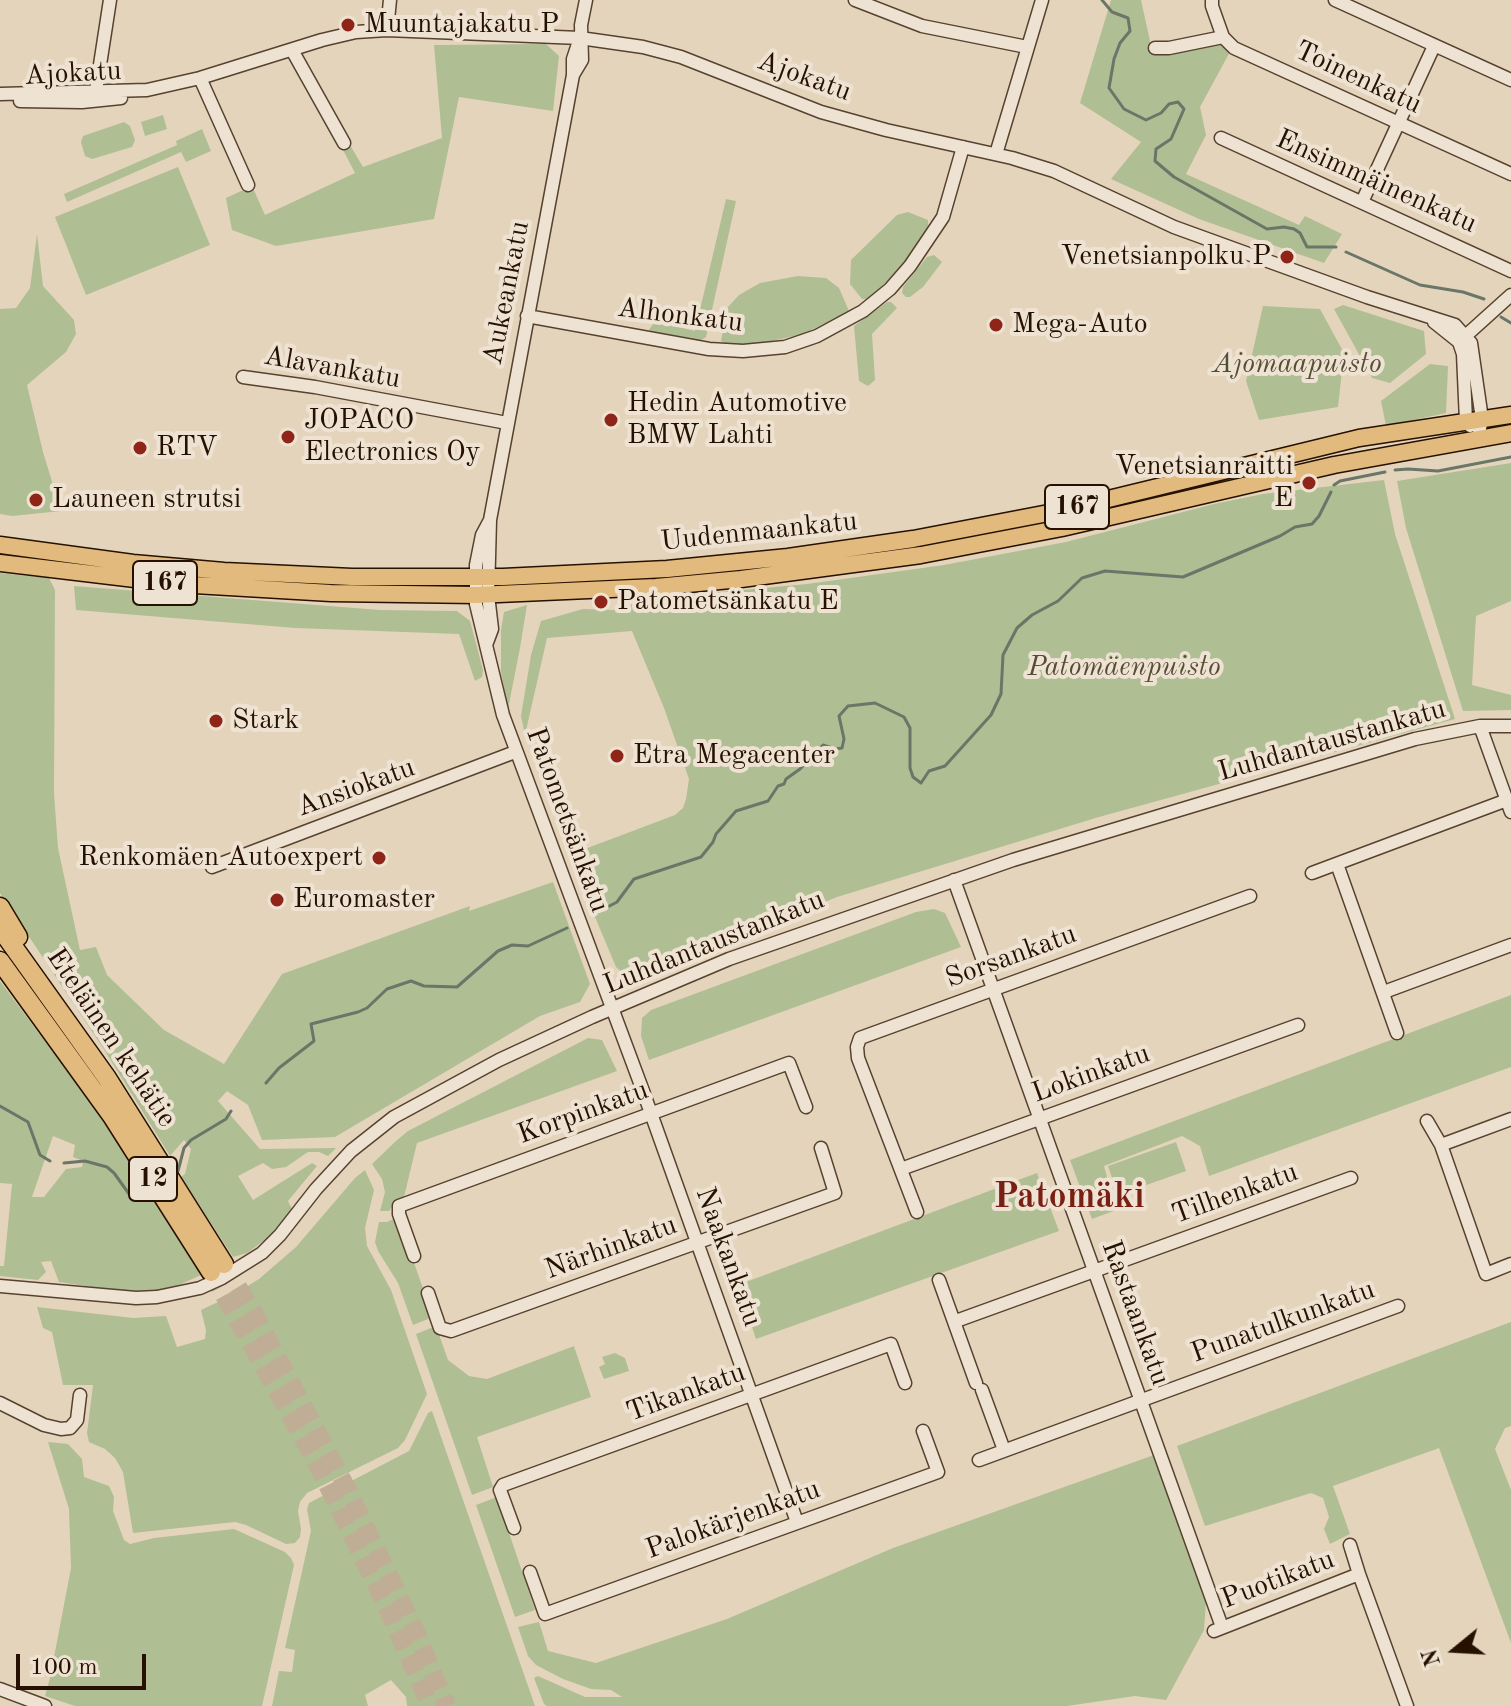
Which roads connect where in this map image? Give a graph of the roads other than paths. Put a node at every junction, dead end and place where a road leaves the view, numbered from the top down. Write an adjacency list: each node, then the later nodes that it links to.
1 (110, 0): 18 (street)
2 (390, 0): 8 (street)
3 (586, 0): 10 (street, Aukeankatu)
4 (855, 0): 12 (street)
5 (1042, 0): 12 (street)
6 (1212, 0): 9 (street)
7 (1335, 0): 11 (street)
8 (387, 30): 10 (street, Ajokatu); 14 (street, Ajokatu)
9 (1223, 37): 13 (street); 20 (street, Toinenkatu)
10 (580, 38): 23 (street, Ajokatu); 30 (street, Aukeankatu)
11 (1434, 46): 16 (street); 20 (street)
12 (1027, 47): 24 (street)
13 (1155, 48)
14 (292, 50): 15 (street, Ajokatu); 22 (street)
15 (200, 78): 18 (street, Ajokatu); 26 (street)
16 (1511, 80)
17 (0, 94): 18 (street, Ajokatu)
18 (95, 96): 19 (street, Ajokatu)
19 (0, 101)
20 (1399, 123): 25 (street, Toinenkatu); 27 (street)
21 (1221, 138): 27 (street, Ensimmäinenkatu)
22 (344, 143)
23 (963, 147): 24 (street, Ajokatu); 30 (street, Alhonkatu)
24 (996, 154): 31 (street, Ajokatu)
25 (1511, 174)
26 (248, 185)
27 (1362, 202): 28 (street, Ensimmäinenkatu)
28 (1511, 271)
29 (1511, 295): 31 (street)
30 (527, 316): 35 (street, Aukeankatu)
31 (1462, 339): 34 (street)
32 (243, 377): 35 (street, Alavankatu)
33 (1511, 415): 34 (main road, Uudenmaankatu / 167)
34 (1474, 420): 37 (street); 40 (main road, Uudenmaankatu / 167)
35 (507, 423): 40 (street, Aukeankatu)
36 (1511, 433): 37 (main road, Uudenmaankatu / 167)
37 (1478, 438): 40 (main road, Uudenmaankatu / 167)
38 (0, 545): 40 (main road, Uudenmaankatu / 167)
39 (0, 563): 40 (main road, Uudenmaankatu / 167)
40 (482, 586): 43 (street, Patometsänkatu)
41 (1480, 726): 42 (street, Luhdantaustankatu); 44 (street); 48 (street, Luhdantaustankatu)
42 (1511, 726)
43 (515, 752): 46 (street, Ansiokatu); 57 (street, Patometsänkatu)
44 (1509, 806): 45 (street)
45 (1337, 864): 47 (street); 56 (street)
46 (212, 867)
47 (1312, 873)
48 (954, 880): 55 (street, Rastaankatu); 57 (street, Luhdantaustankatu)
49 (1250, 896): 55 (street, Sorsankatu)
50 (0, 907): 60 (highway)
51 (0, 928): 60 (highway, Eteläinen kehätie / 12)
52 (1511, 945): 56 (street)
53 (0, 961): 60 (highway, Eteläinen kehätie / 12)
54 (0, 970): 60 (highway)
55 (992, 990): 63 (street, Rastaankatu); 68 (street, Sorsankatu)
56 (1384, 992): 59 (street)
57 (612, 1009): 62 (street, Naakankatu); 77 (street, Luhdantaustankatu)
58 (1298, 1025): 63 (street, Lokinkatu)
59 (1397, 1033)
60 (91, 1070): 74 (highway, Eteläinen kehätie / 12)
61 (806, 1107): 62 (street, Korpinkatu)
62 (651, 1114): 71 (street, Naakankatu); 72 (street, Korpinkatu)
63 (1038, 1118): 68 (street, Lokinkatu); 75 (street, Rastaankatu)
64 (1511, 1119): 66 (street)
65 (1427, 1121): 66 (street)
66 (1441, 1145): 73 (street)
67 (821, 1148): 71 (street, Närhinkatu)
68 (901, 1169): 70 (street)
69 (1351, 1178): 75 (street, Tilhenkatu)
70 (917, 1212)
71 (696, 1242): 78 (street, Närhinkatu); 82 (street, Naakankatu)
72 (414, 1256)
73 (1511, 1264)
74 (218, 1268)
75 (1093, 1270): 80 (street, Tilhenkatu); 84 (street, Rastaankatu)
76 (939, 1280): 80 (street)
77 (0, 1286)
78 (428, 1293)
79 (1398, 1306): 84 (street, Punatulkunkatu)
80 (956, 1321): 87 (street)
81 (905, 1383): 82 (street, Tikankatu)
82 (753, 1394): 89 (street, Naakankatu); 90 (street, Tikankatu)
83 (80, 1395): 85 (street)
84 (1141, 1400): 87 (street, Punatulkunkatu); 94 (street, Rastaankatu)
85 (0, 1403)
86 (923, 1431): 89 (street, Palokärjenkatu)
87 (1004, 1450): 88 (street, Punatulkunkatu)
88 (979, 1460)
89 (797, 1522): 92 (street, Palokärjenkatu)
90 (514, 1528)
91 (1350, 1545): 93 (street, Puotikatu)
92 (530, 1572)
93 (1359, 1574): 94 (street, Puotikatu); 97 (street, Puotikatu)
94 (1218, 1629)
95 (0, 1689): 96 (street)
96 (45, 1706)
97 (1407, 1706)

